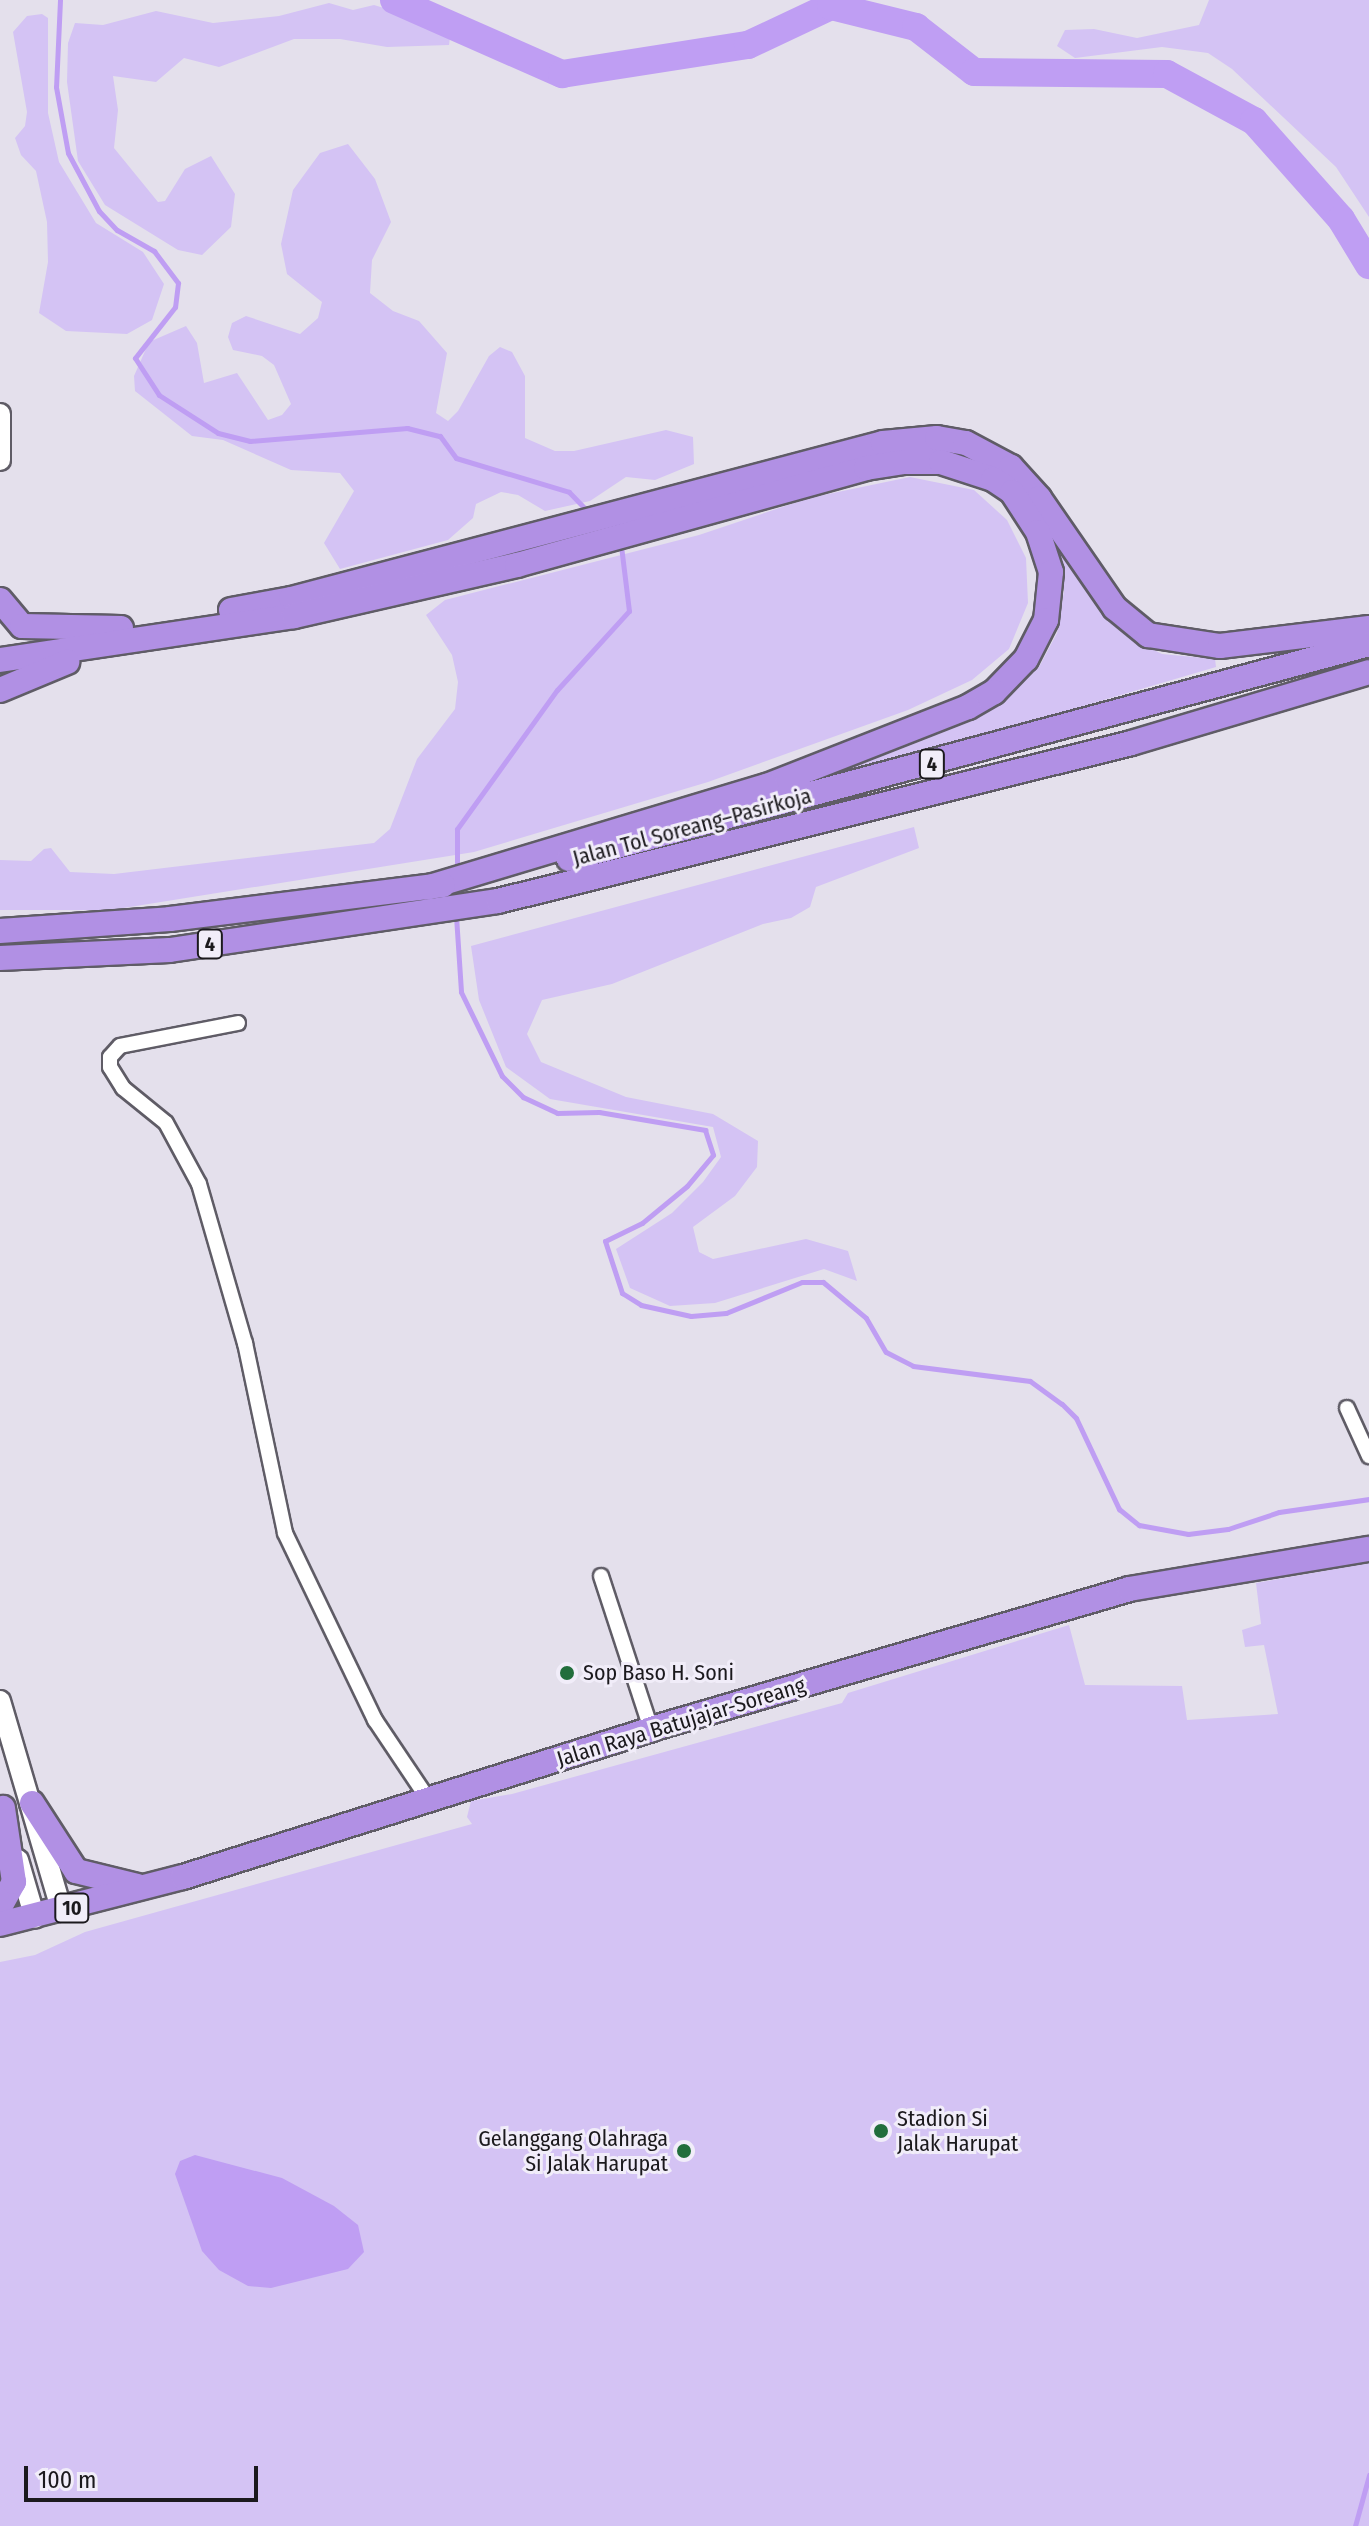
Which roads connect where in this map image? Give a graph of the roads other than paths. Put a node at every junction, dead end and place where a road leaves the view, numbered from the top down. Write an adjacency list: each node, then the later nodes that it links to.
1 (0, 414): 2 (street)
2 (0, 460)
3 (649, 517): 5 (highway); 6 (highway); 7 (highway); 13 (highway)
4 (0, 600): 5 (highway)
5 (121, 628): 9 (highway)
6 (1369, 628)
7 (177, 634): 10 (highway); 12 (highway)
8 (1369, 644): 13 (highway, Jalan Tol Soreang–Pasirkoja / 4)
9 (0, 647)
10 (0, 660)
11 (1369, 672): 13 (highway, Jalan Tol Soreang–Pasirkoja / 4)
12 (0, 690)
13 (495, 881): 14 (highway, 4); 15 (highway, Jalan Tol Soreang–Pasirkoja / 4)
14 (0, 931)
15 (0, 958)
16 (238, 1023): 24 (street)
17 (1347, 1408): 18 (street)
18 (1369, 1456)
19 (1369, 1549): 22 (highway, Jalan Raya Batujajar-Soreang / 10)
20 (601, 1576): 22 (street)
21 (0, 1701): 25 (street)
22 (651, 1729): 24 (highway, Jalan Raya Batujajar-Soreang / 10)
23 (2, 1802): 27 (highway); 29 (street)
24 (430, 1802): 26 (highway, Jalan Raya Batujajar-Soreang / 10)
25 (32, 1803): 26 (highway); 28 (street)
26 (143, 1888): 28 (highway, Jalan Raya Batujajar-Soreang / 10)
27 (0, 1907)
28 (62, 1911): 29 (highway, Jalan Raya Batujajar-Soreang / 10)
29 (35, 1918): 30 (highway, Jalan Raya Batujajar-Soreang / 10)
30 (0, 1924)

